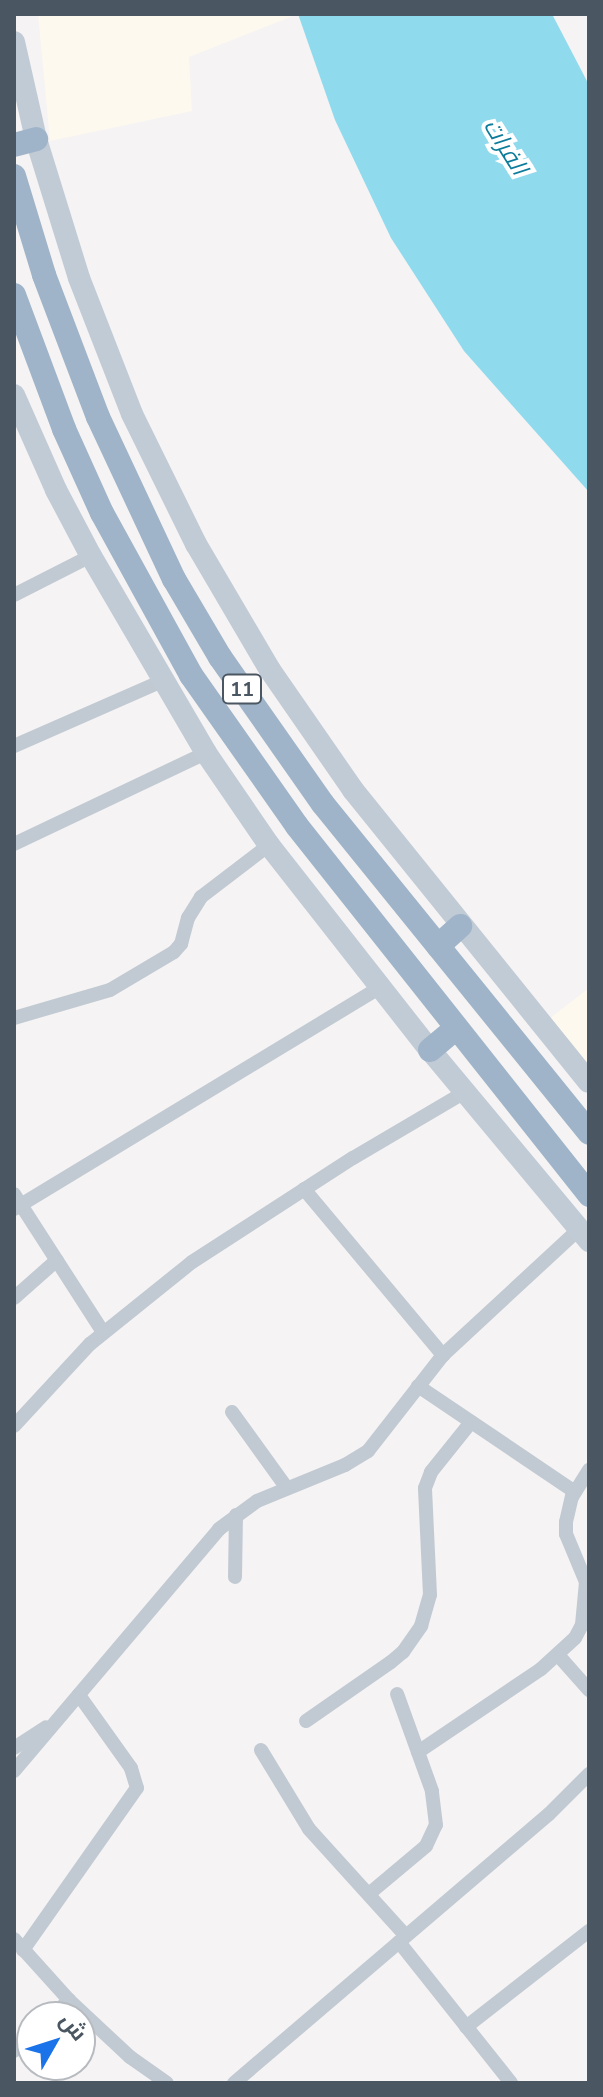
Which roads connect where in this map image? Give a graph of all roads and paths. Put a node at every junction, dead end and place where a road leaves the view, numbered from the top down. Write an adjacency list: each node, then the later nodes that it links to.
1 (14, 42): 2 (main road)
2 (25, 142): 14 (main road)
3 (14, 176): 15 (highway, 11)
4 (14, 295): 5 (highway, 11)
5 (23, 346): 18 (highway, 11)
6 (14, 395): 7 (main road)
7 (91, 556): 8 (street); 9 (main road)
8 (14, 595)
9 (162, 681): 10 (street); 11 (main road)
10 (14, 746)
11 (206, 753): 12 (street); 13 (main road)
12 (14, 844)
13 (269, 845): 16 (main road); 17 (street)
14 (460, 926): 15 (highway); 21 (main road)
15 (438, 946): 23 (highway, 11)
16 (381, 987): 19 (main road); 27 (street)
17 (14, 1018)
18 (456, 1028): 19 (highway); 20 (highway, 11)
19 (430, 1050): 22 (main road)
20 (492, 1074): 24 (highway); 26 (highway, 11)
21 (589, 1082)
22 (465, 1092): 25 (street); 28 (main road)
23 (589, 1133)
24 (589, 1169)
25 (304, 1189): 31 (street); 32 (street)
26 (589, 1195)
27 (16, 1202): 29 (street)
28 (584, 1235): 32 (street)
29 (57, 1260): 30 (street); 31 (street)
30 (14, 1298)
31 (103, 1332): 36 (street)
32 (443, 1355): 33 (street)
33 (418, 1386): 35 (street); 38 (street)
34 (232, 1412): 38 (street)
35 (471, 1422): 39 (street); 48 (street)
36 (14, 1426)
37 (589, 1470): 39 (street)
38 (286, 1487): 40 (street)
39 (575, 1492): 42 (street)
40 (236, 1515): 41 (street); 46 (street)
41 (235, 1577)
42 (588, 1603): 43 (street)
43 (558, 1655): 44 (street); 51 (street)
44 (589, 1690)
45 (397, 1694): 51 (street)
46 (79, 1695): 47 (street); 57 (street)
47 (60, 1718): 49 (street); 52 (street)
48 (306, 1721)
49 (14, 1748)
50 (261, 1750): 54 (street)
51 (418, 1752): 54 (street)
52 (14, 1771)
53 (589, 1774): 56 (street)
54 (370, 1893): 56 (street)
55 (589, 1931): 59 (street)
56 (403, 1939): 59 (street); 61 (street)
57 (19, 1944): 58 (street)
58 (69, 2000): 60 (street)
59 (466, 2027): 62 (street)
60 (167, 2083)
61 (234, 2083)
62 (511, 2083)

